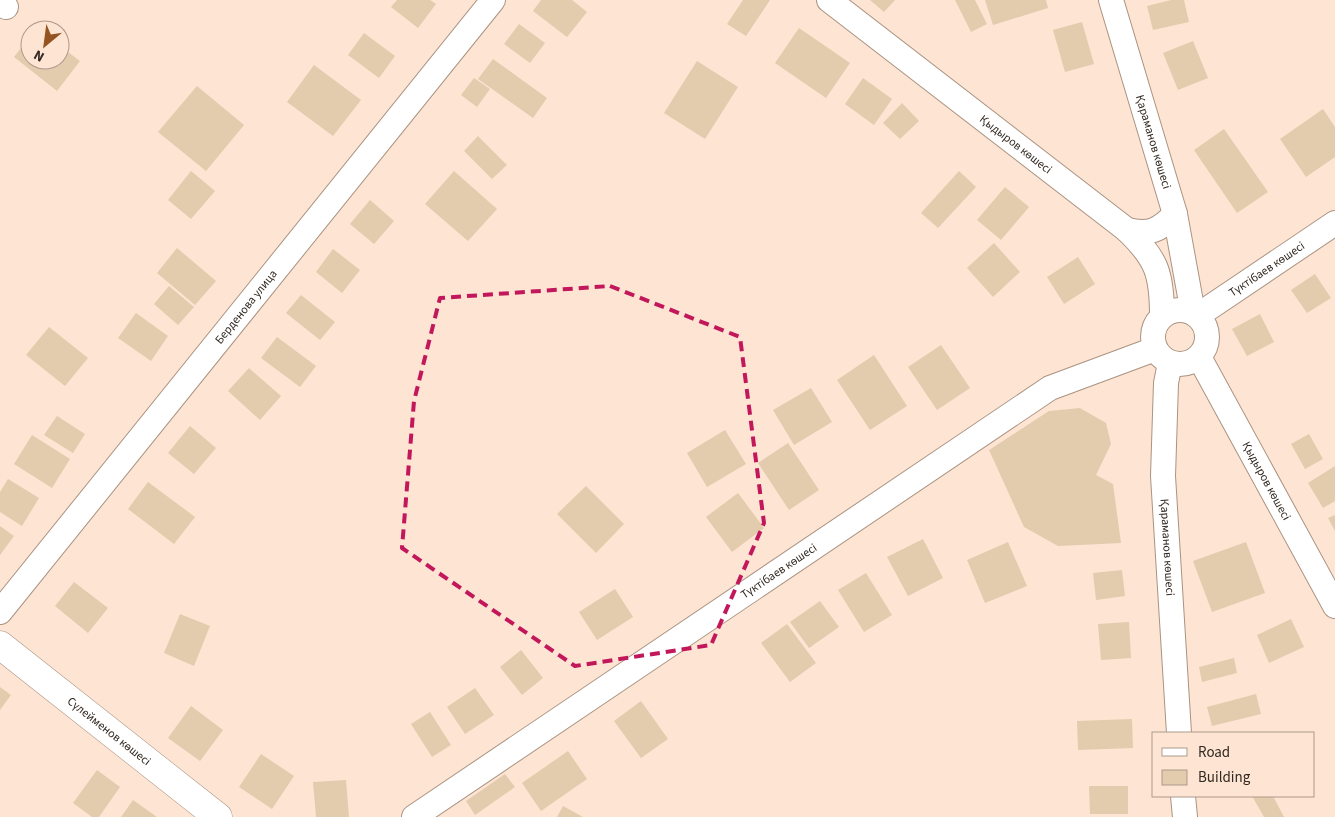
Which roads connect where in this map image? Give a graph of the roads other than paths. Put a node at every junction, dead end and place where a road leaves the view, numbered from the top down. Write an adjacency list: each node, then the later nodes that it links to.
1 (493, 0): 12 (street, Берденова улица)
2 (829, 0): 6 (street, Қыдыров көшесі)
3 (1111, 0): 4 (street, Қараманов көшесі)
4 (1174, 214): 6 (street); 7 (street, Қараманов көшесі)
5 (1335, 223): 7 (street, Түктібаев көшесі)
6 (1127, 230): 8 (street, Қыдыров көшесі)
7 (1195, 314): 8 (street); 10 (street)
8 (1162, 316): 9 (street)
9 (1162, 356): 10 (street); 14 (street, Қараманов көшесі); 17 (street, Түктібаев көшесі)
10 (1199, 357): 11 (street, Қыдыров көшесі)
11 (1335, 606)
12 (0, 612)
13 (0, 645): 16 (main road, Сүлейменов көшесі)
14 (1179, 732)
15 (1183, 797): 18 (street)
16 (218, 817)
17 (414, 817)
18 (1184, 817)

